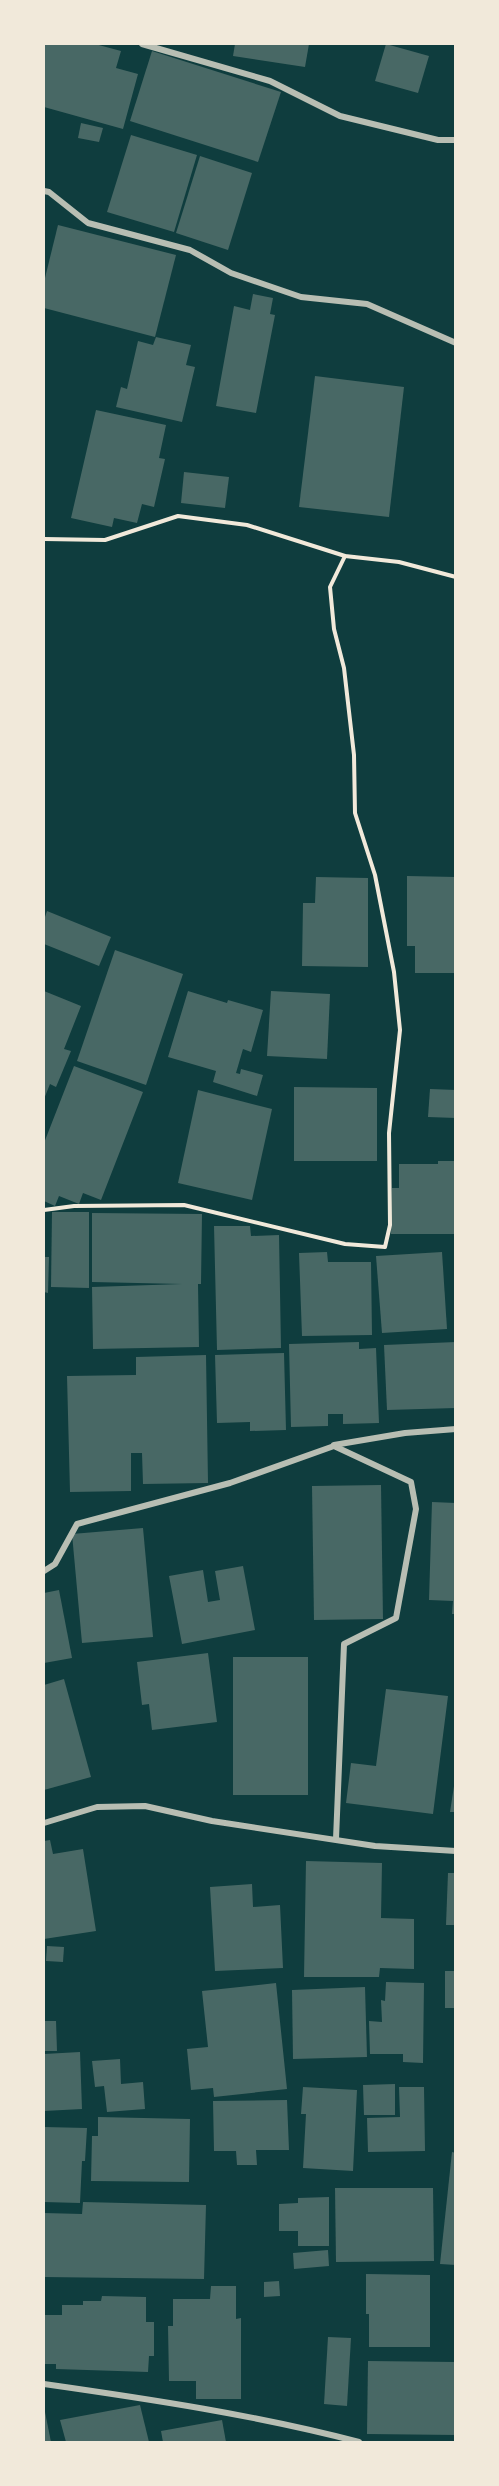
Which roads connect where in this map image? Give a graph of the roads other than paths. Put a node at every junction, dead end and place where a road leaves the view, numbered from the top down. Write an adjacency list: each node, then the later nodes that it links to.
1 (142, 44): 2 (street)
2 (456, 140)
3 (44, 191): 4 (street)
4 (456, 343)
5 (456, 1430): 6 (street)
6 (334, 1446): 7 (street); 9 (street)
7 (44, 1571)
8 (44, 1823): 9 (street)
9 (336, 1839): 10 (street)
10 (456, 1851)
11 (44, 2384): 12 (street)
12 (359, 2442)

